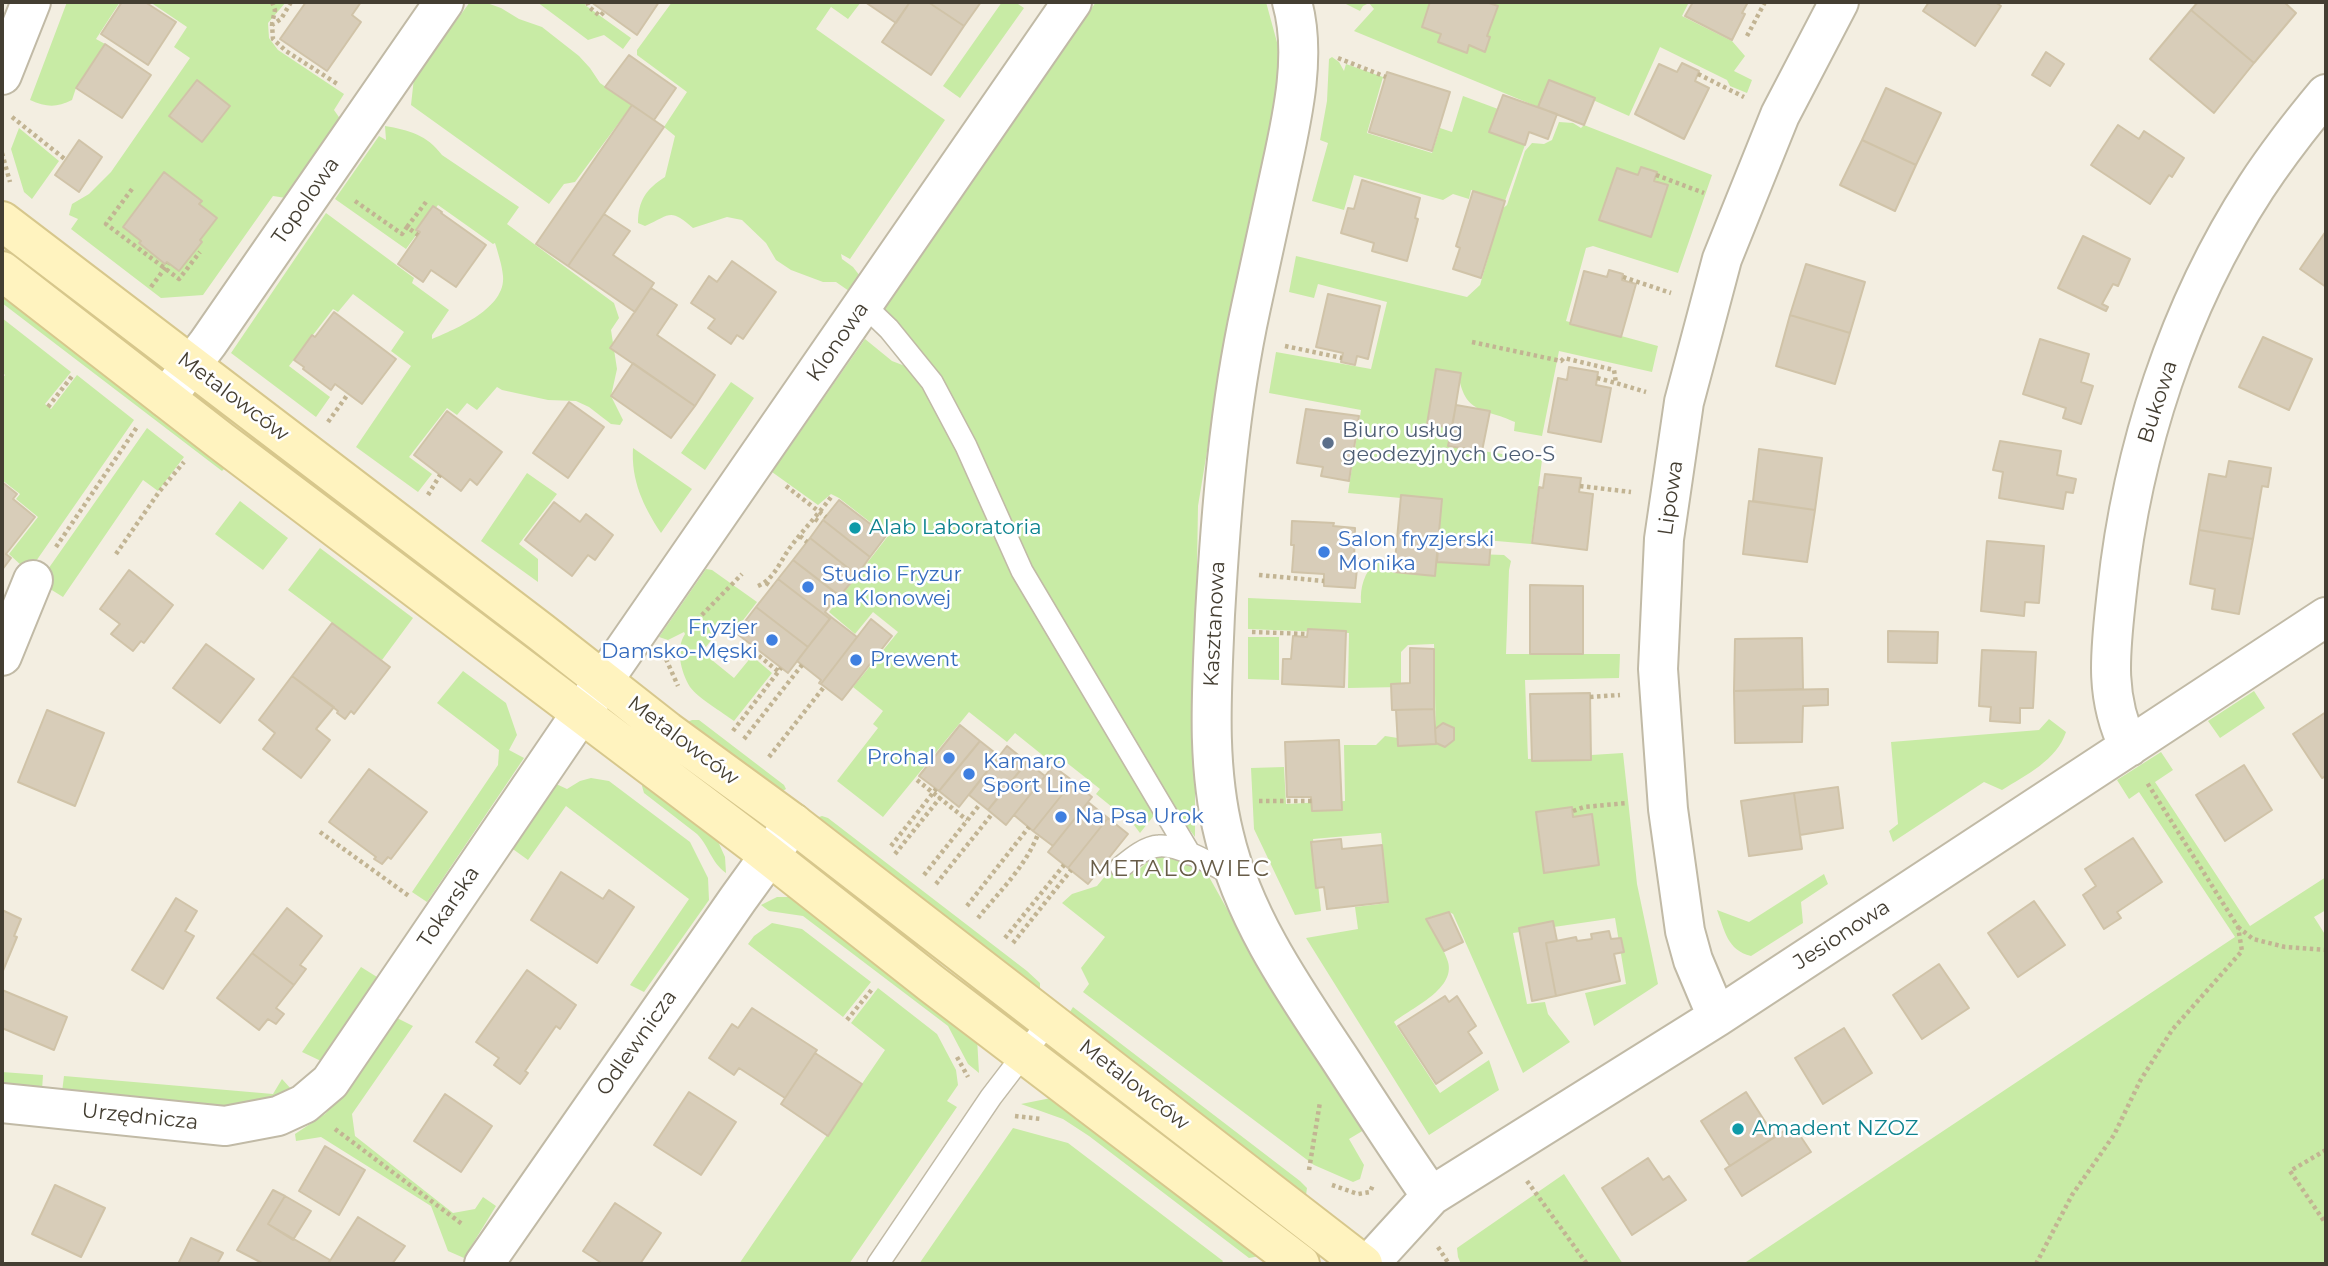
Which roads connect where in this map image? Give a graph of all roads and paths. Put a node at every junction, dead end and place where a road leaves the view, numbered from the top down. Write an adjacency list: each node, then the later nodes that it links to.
1 (31, 2): 15 (street)
2 (272, 2): 11 (path)
3 (291, 2): 11 (path)
4 (444, 2): 23 (street, Topolowa)
5 (587, 2): 10 (path)
6 (1072, 2): 36 (street, Klonowa)
7 (1292, 2): 109 (street, Kasztanowa)
8 (1765, 2): 12 (path)
9 (1839, 2): 120 (street, Lipowa)
10 (604, 12)
11 (272, 25): 17 (path)
12 (1747, 36)
13 (1334, 56): 16 (path)
14 (1698, 74): 19 (path)
15 (2, 75)
16 (1386, 77)
17 (346, 91)
18 (2326, 94): 86 (street, Bukowa)
19 (1754, 101)
20 (12, 117): 21 (path)
21 (66, 160)
22 (1656, 174): 25 (path)
23 (322, 178): 28 (path); 40 (street, Topolowa)
24 (131, 189): 31 (path)
25 (1713, 196)
26 (426, 202): 28 (path)
27 (2, 221): 40 (street, Metalowców)
28 (407, 228): 29 (path)
29 (418, 235)
30 (200, 252): 31 (path)
31 (166, 266): 34 (path)
32 (2, 271): 47 (street, Metalowców)
33 (1623, 277): 35 (path)
34 (150, 288)
35 (1672, 293)
36 (864, 305): 50 (street, Klonowa); 103 (lane)
37 (1472, 342): 43 (path)
38 (1278, 344): 39 (path)
39 (1342, 358)
40 (191, 365): 47 (street, Topolowa); 79 (street, Metalowców)
41 (78, 369): 46 (path)
42 (1597, 378): 43 (path)
43 (1616, 383): 44 (path)
44 (1648, 393)
45 (348, 394): 48 (path)
46 (48, 407)
47 (154, 409): 67 (path); 83 (street, Metalowców)
48 (326, 425)
49 (189, 456): 62 (path)
50 (754, 463): 56 (path); 79 (street, Klonowa)
51 (440, 475): 55 (path)
52 (1580, 486): 53 (path)
53 (1638, 493)
54 (831, 497): 56 (path)
55 (425, 498)
56 (820, 512): 57 (path); 58 (path)
57 (826, 517)
58 (815, 519): 59 (path); 60 (path)
59 (821, 523)
60 (800, 536): 61 (path); 63 (path)
61 (807, 541)
62 (116, 554)
63 (775, 571): 66 (path); 69 (path)
64 (742, 574): 73 (path)
65 (1250, 574): 68 (path)
66 (781, 575)
67 (33, 579): 77 (street)
68 (1324, 581)
69 (766, 583): 70 (path); 71 (path)
70 (758, 586)
71 (772, 587)
72 (2326, 617): 86 (street, Jesionowa)
73 (691, 625)
74 (1248, 632): 75 (path)
75 (1308, 634)
76 (744, 655): 84 (path)
77 (2, 656)
78 (802, 665): 85 (path)
79 (603, 681): 83 (street, Tokarska); 98 (street, Metalowców)
80 (824, 687): 87 (path)
81 (1628, 694): 82 (path)
82 (1590, 697)
83 (580, 714): 104 (street, Metalowców); 113 (street, Tokarska)
84 (731, 734)
85 (741, 742)
86 (2129, 747): 115 (path); 120 (street, Jesionowa)
87 (766, 761)
88 (917, 780): 89 (path)
89 (935, 791): 90 (path); 102 (path)
90 (941, 796): 97 (path); 105 (path)
91 (1252, 801): 92 (path)
92 (1312, 801)
93 (1635, 803): 95 (path)
94 (980, 804): 97 (path)
95 (1573, 811)
96 (992, 814): 111 (path)
97 (967, 820): 110 (path)
98 (793, 823): 104 (street, Odlewnicza); 122 (street, Metalowców)
99 (1029, 827): 112 (path)
100 (320, 832): 113 (path)
101 (1038, 834): 114 (path)
102 (886, 853)
103 (1190, 854): 107 (lane); 109 (lane)
104 (769, 857): 124 (street, Metalowców); 133 (street, Odlewnicza)
105 (892, 857)
106 (1064, 865): 116 (path)
107 (1121, 867)
108 (1070, 870): 117 (path)
109 (1238, 877): 123 (street, Kasztanowa)
110 (920, 879)
111 (933, 888)
112 (963, 911)
113 (441, 919): 126 (street, Tokarska)
114 (975, 921)
115 (2238, 927): 118 (path); 140 (path)
116 (1003, 942)
117 (1010, 947)
118 (2326, 950)
119 (878, 982): 121 (path)
120 (1717, 1017): 130 (street, Jesionowa)
121 (847, 1020)
122 (1050, 1020): 124 (lane); 136 (street, Metalowców)
123 (1332, 1047): 128 (path); 130 (street, Kasztanowa)
124 (1023, 1054): 134 (lane); 135 (street, Metalowców)
125 (3, 1106): 126 (street, Urzędnicza)
126 (291, 1110): 133 (path)
127 (2326, 1150): 131 (path)
128 (1309, 1174)
129 (1526, 1180): 139 (path)
130 (1432, 1196): 137 (street, Jesionowa)
131 (2326, 1224)
132 (1437, 1247): 138 (path)
133 (488, 1257)
134 (878, 1264)
135 (1300, 1264)
136 (1363, 1264)
137 (1370, 1264)
138 (1449, 1264)
139 (1587, 1264)
140 (2036, 1264)

